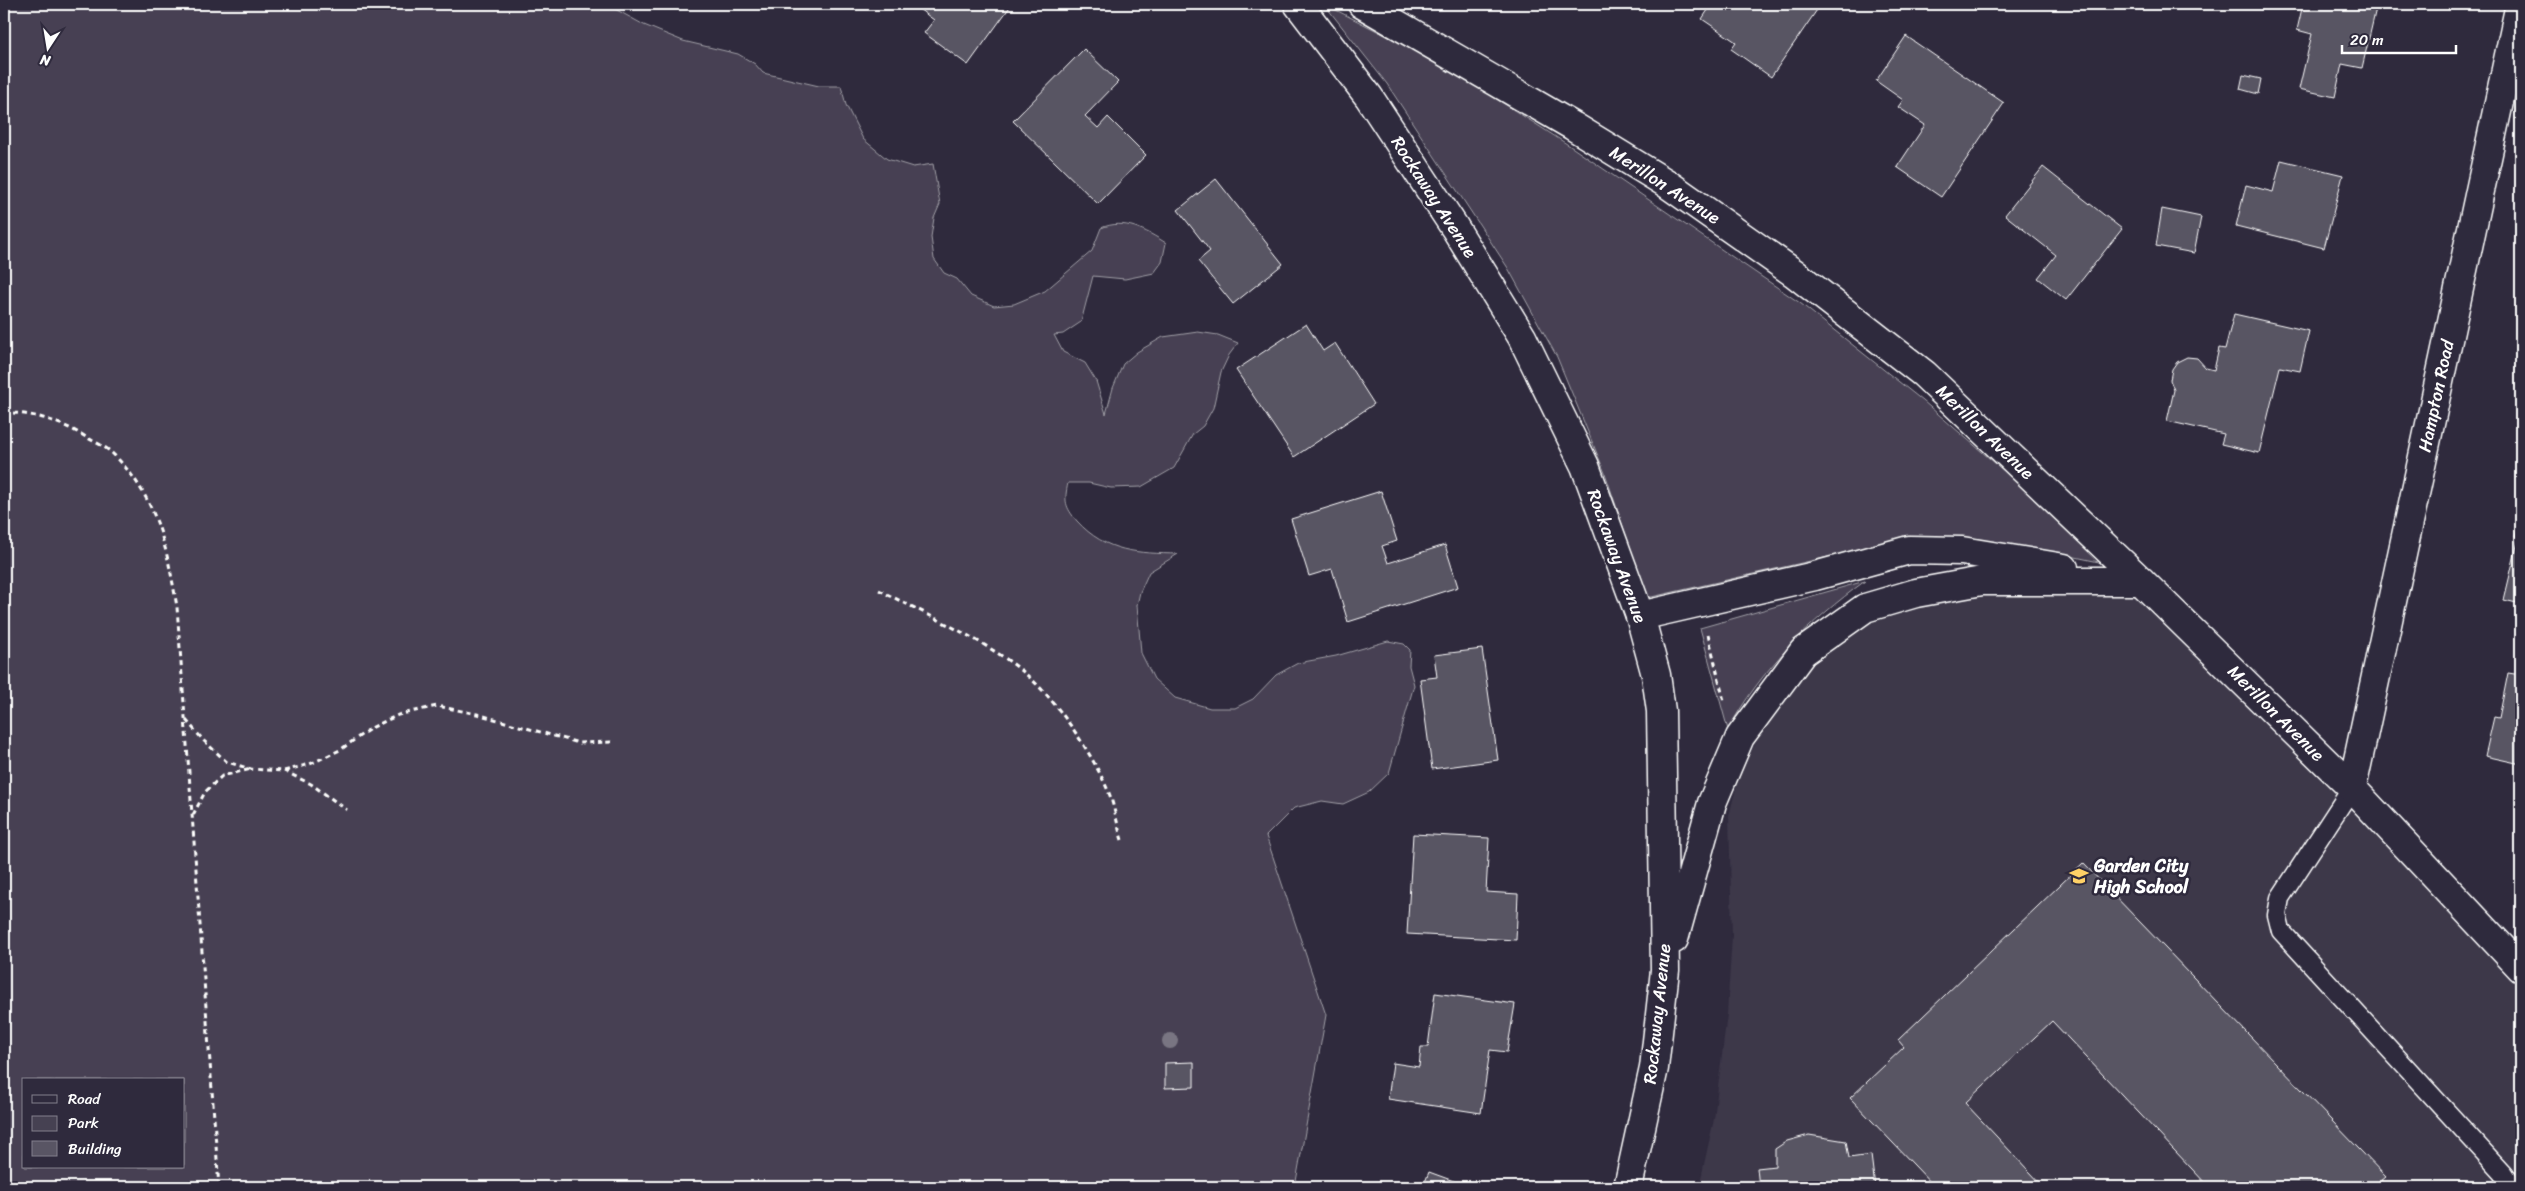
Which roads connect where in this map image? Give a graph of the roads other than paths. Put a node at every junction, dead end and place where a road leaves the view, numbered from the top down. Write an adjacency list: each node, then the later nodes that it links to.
1 (1298, 4): 5 (street, Rockaway Avenue)
2 (1362, 4): 4 (street, Merillon Avenue)
3 (2520, 4): 6 (street, Hampton Road)
4 (2141, 581): 5 (street); 6 (street, Merillon Avenue); 8 (street)
5 (1640, 616): 8 (street, Rockaway Avenue)
6 (2352, 788): 7 (street, Merillon Avenue); 10 (lane)
7 (2521, 968)
8 (1665, 970): 9 (street, Rockaway Avenue)
9 (1628, 1187)
10 (2512, 1187)

